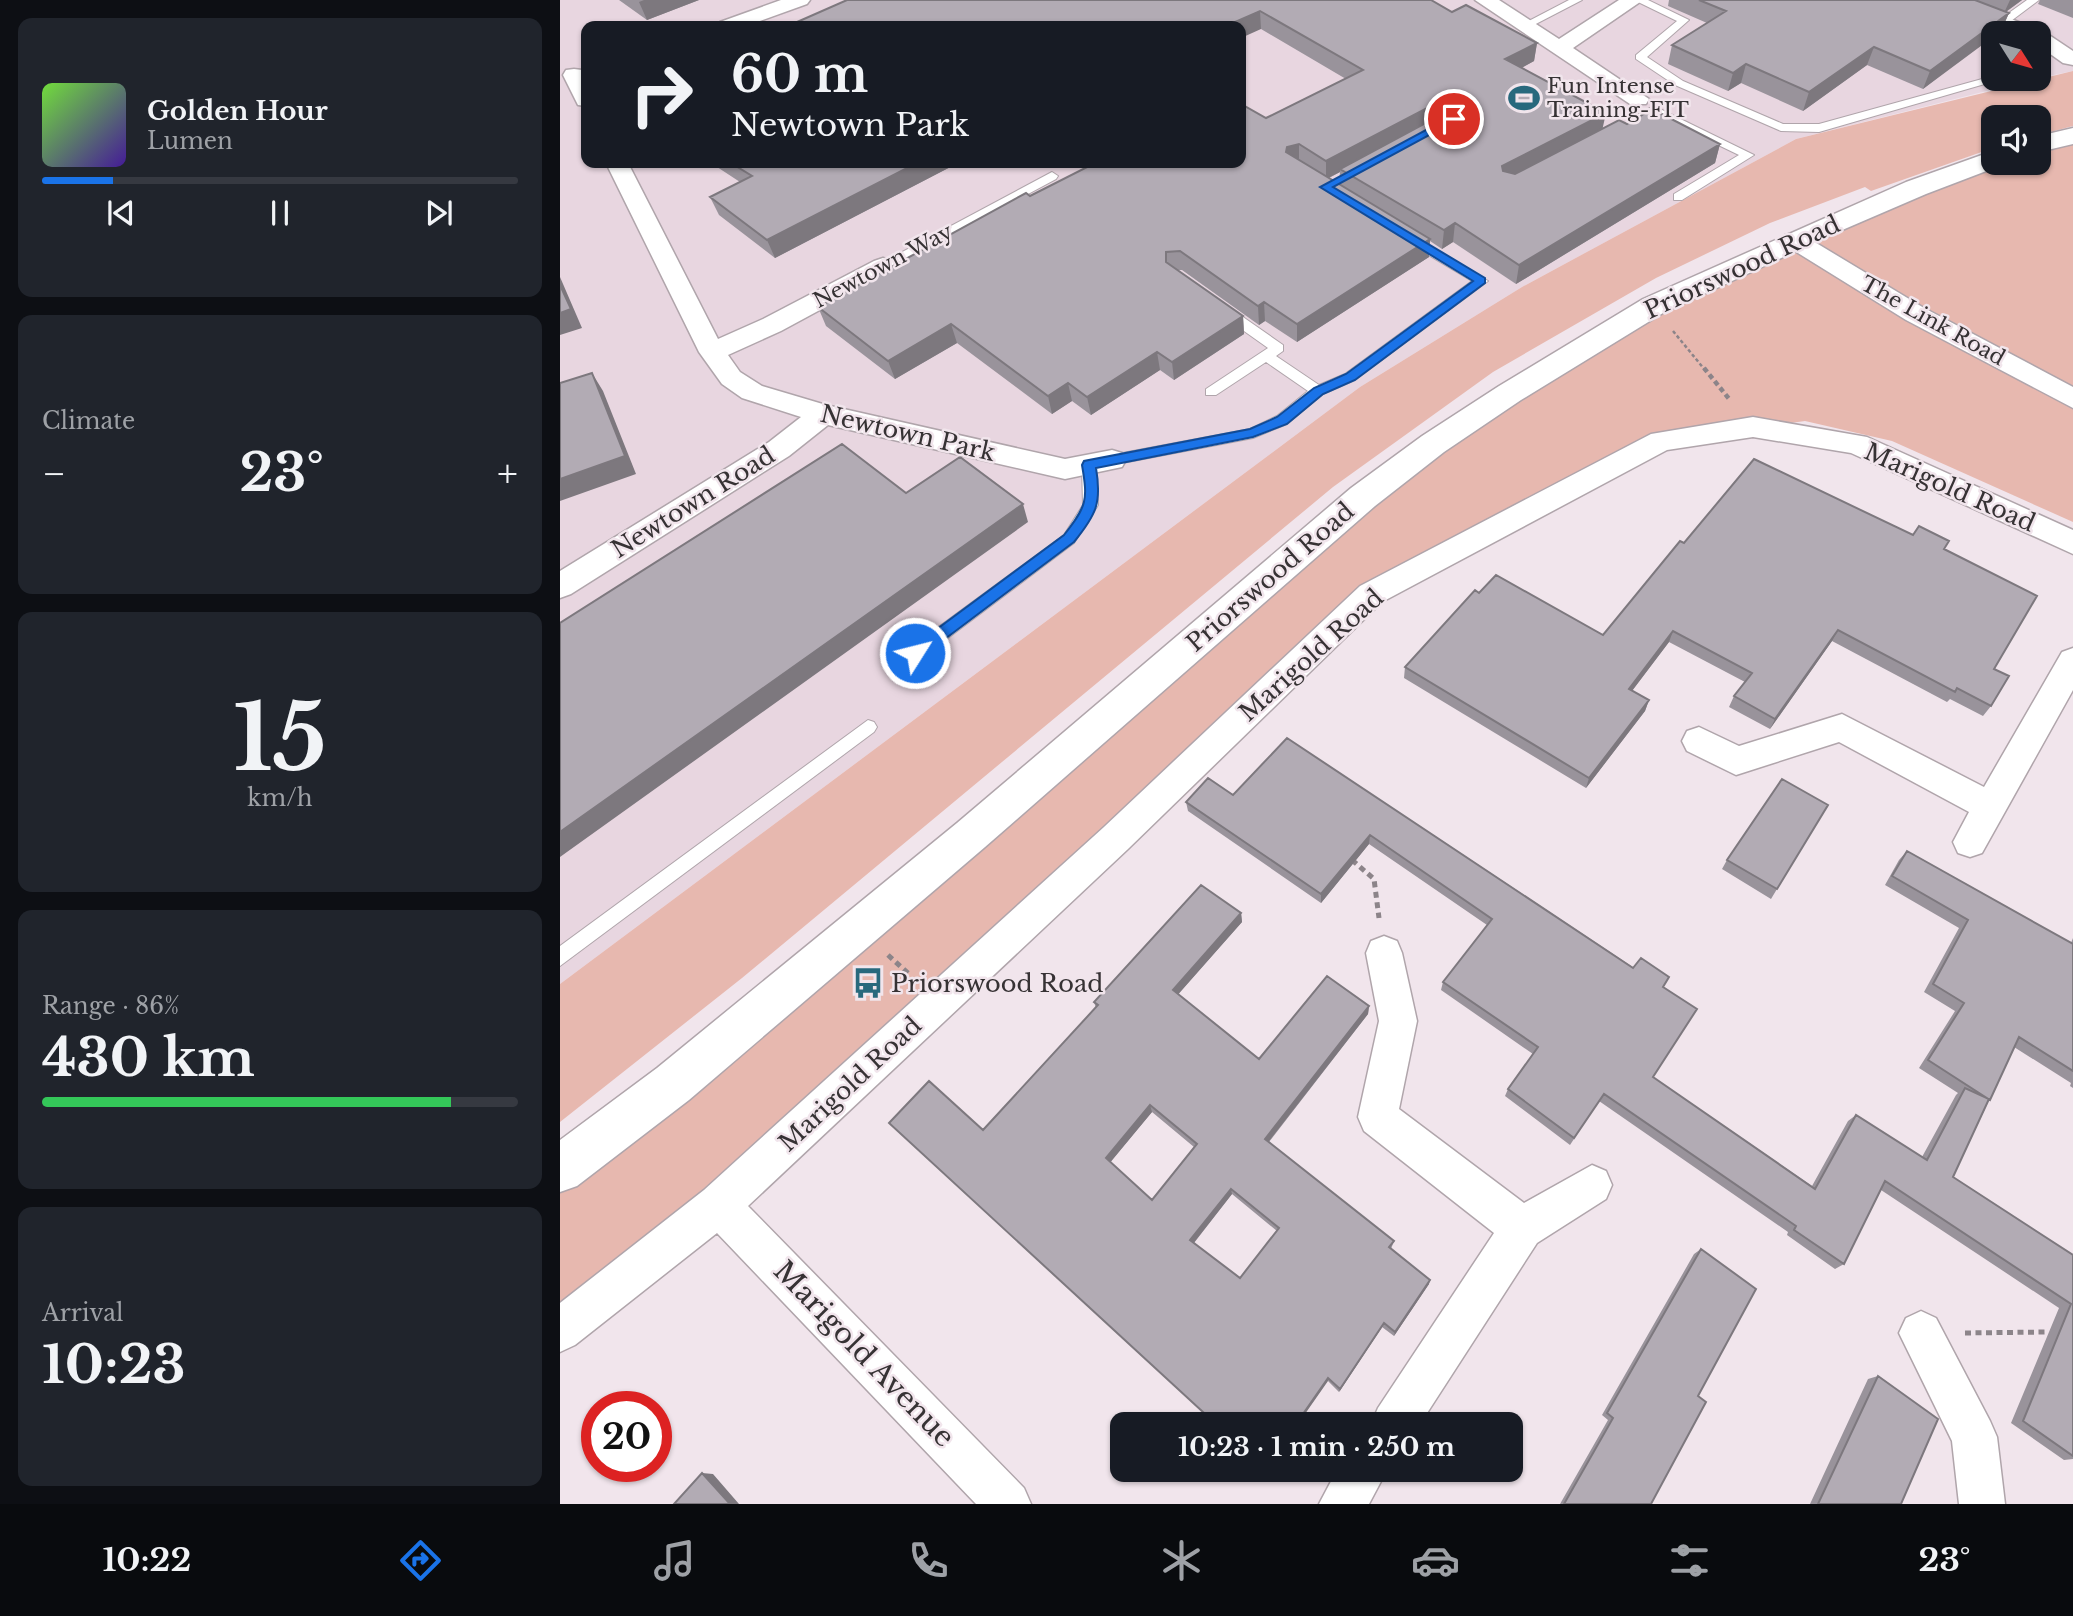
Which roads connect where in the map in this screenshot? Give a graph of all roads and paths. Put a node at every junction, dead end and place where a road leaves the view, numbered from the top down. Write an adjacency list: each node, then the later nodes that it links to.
1 (800, 0): 8 (street)
2 (1485, 0): 11 (street)
3 (1633, 0): 13 (street)
4 (1639, 0): 15 (lane)
5 (1946, 0): 9 (street)
6 (2034, 0): 10 (lane)
7 (1573, 1): 11 (lane)
8 (741, 21)
9 (2000, 21)
10 (2004, 21)
11 (1526, 25): 13 (street)
12 (2051, 45): 14 (street)
13 (1560, 47): 16 (street)
14 (2072, 59)
15 (1981, 83)
16 (1646, 104): 17 (lane); 23 (lane)
17 (1617, 129)
18 (2073, 136): 19 (street)
19 (2051, 141)
20 (1981, 164): 25 (street, Priorswood Road)
21 (620, 168): 29 (street, Newtown Park)
22 (1052, 176): 26 (lane, Newtown Way)
23 (1678, 197)
24 (1397, 230): 31 (lane, Newtown Park)
25 (1794, 240): 28 (street, Priorswood Road); 33 (street, The Link Road)
26 (883, 266): 29 (street, Newtown Way)
27 (1216, 304): 30 (lane)
28 (1653, 306): 35 (path); 46 (street, Priorswood Road)
29 (712, 352): 34 (street, Newtown Park)
30 (1266, 356): 31 (lane); 32 (lane)
31 (1318, 391): 36 (lane, Newtown Park)
32 (1211, 392)
33 (2073, 399)
34 (823, 414): 36 (street, Newtown Park); 38 (street, Newtown Road)
35 (1754, 427): 37 (street, Marigold Road); 49 (street, Marigold Road)
36 (1100, 463): 40 (lane)
37 (2073, 543)
38 (560, 586)
39 (2073, 661): 43 (street)
40 (894, 669)
41 (868, 727): 48 (lane)
42 (1699, 740): 43 (street)
43 (1990, 807): 44 (street)
44 (1970, 842)
45 (1347, 856): 47 (path)
46 (858, 929): 49 (path); 50 (street, Priorswood Road)
47 (1384, 953): 53 (street)
48 (560, 957)
49 (939, 1002): 52 (street, Marigold Road)
50 (560, 1169)
51 (1591, 1185): 53 (street)
52 (719, 1205): 54 (street, Marigold Road); 59 (street, Marigold Avenue)
53 (1522, 1228): 57 (street)
54 (560, 1330)
55 (2048, 1332): 56 (path)
56 (1921, 1333): 61 (street)
57 (1402, 1412)
58 (1356, 1482): 60 (street)
59 (1008, 1504)
60 (1342, 1504)
61 (1982, 1504)

